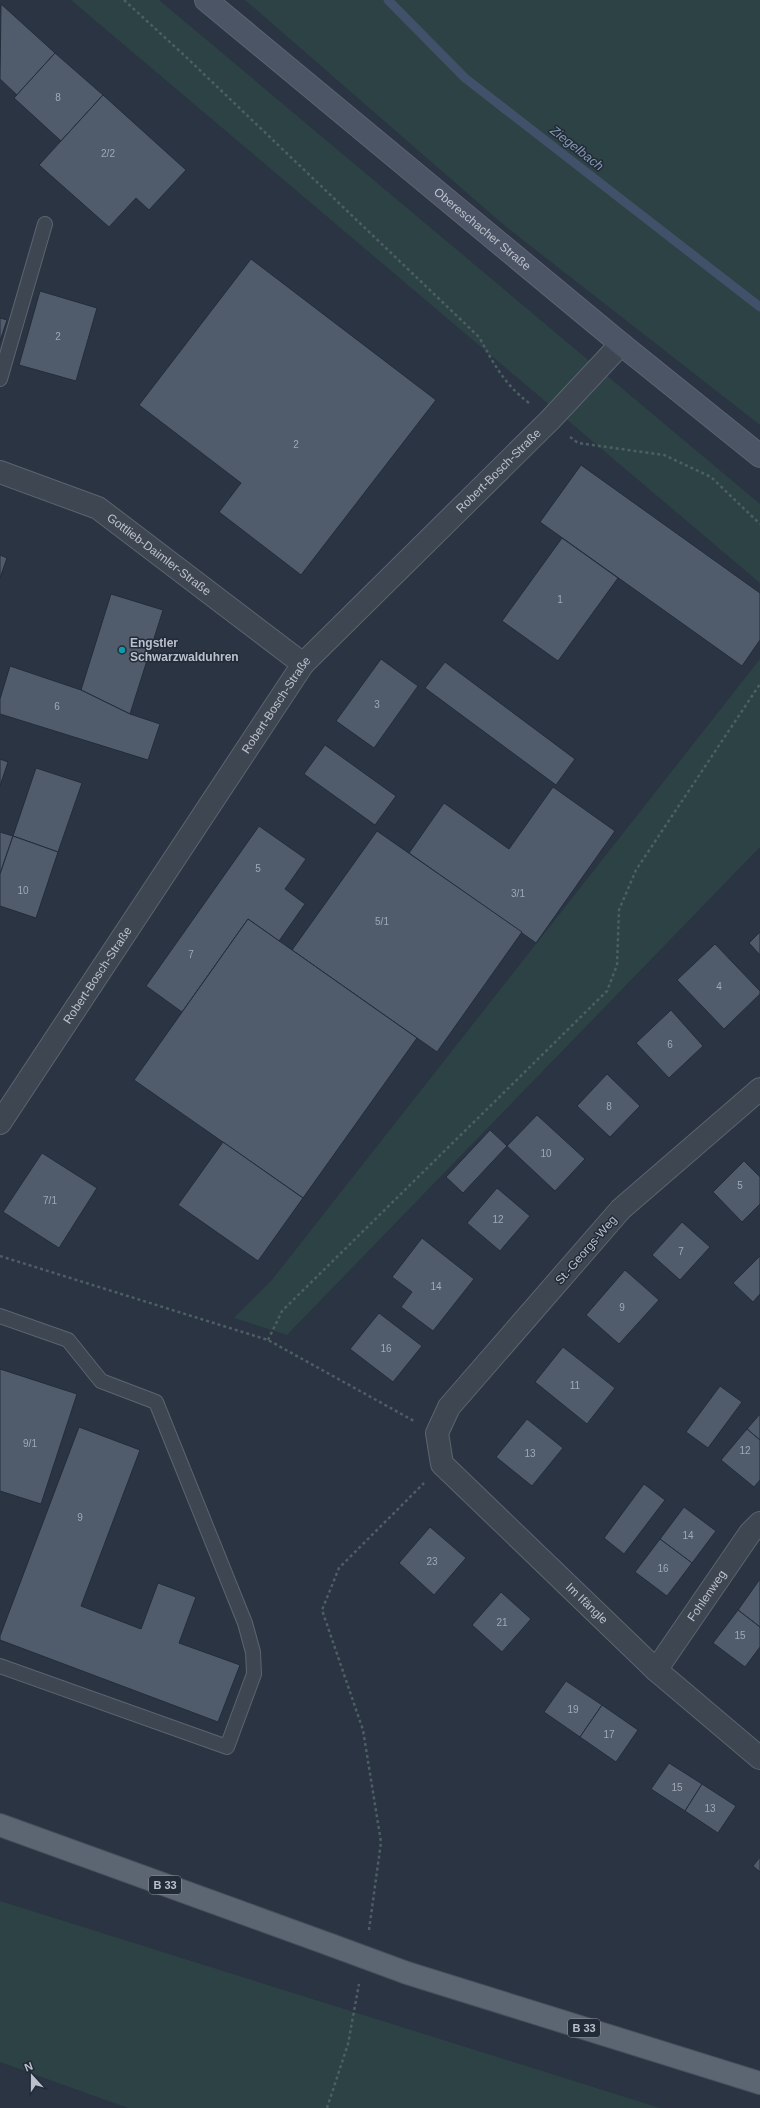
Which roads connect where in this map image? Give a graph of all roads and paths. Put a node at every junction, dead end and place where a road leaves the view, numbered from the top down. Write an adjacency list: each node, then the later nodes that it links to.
1 (124, 0): 6 (path)
2 (206, 0): 4 (main road, Obereschacher Straße)
3 (45, 224): 5 (lane)
4 (621, 344): 8 (main road, Obereschacher Straße); 11 (street, Robert-Bosch-Straße)
5 (0, 379)
6 (513, 391)
7 (578, 444): 10 (path)
8 (760, 456)
9 (0, 472): 11 (street, Gottlieb-Daimler-Straße)
10 (760, 524)
11 (303, 664): 14 (street, Robert-Bosch-Straße)
12 (760, 684): 17 (path)
13 (760, 1089): 18 (street, St.-Georgs-Weg)
14 (0, 1123)
15 (0, 1256): 17 (path)
16 (0, 1316): 21 (lane)
17 (268, 1340): 18 (path)
18 (437, 1433): 19 (street)
19 (442, 1464): 22 (street, Im Ifängle); 25 (path)
20 (760, 1523): 22 (street, Fohlenweg)
21 (0, 1666)
22 (656, 1670): 23 (street, Im Ifängle)
23 (760, 1758)
24 (0, 1825): 27 (main road, B 33, bridge)
25 (368, 1932)
26 (360, 1977): 28 (path)
27 (760, 2083)
28 (327, 2108)

